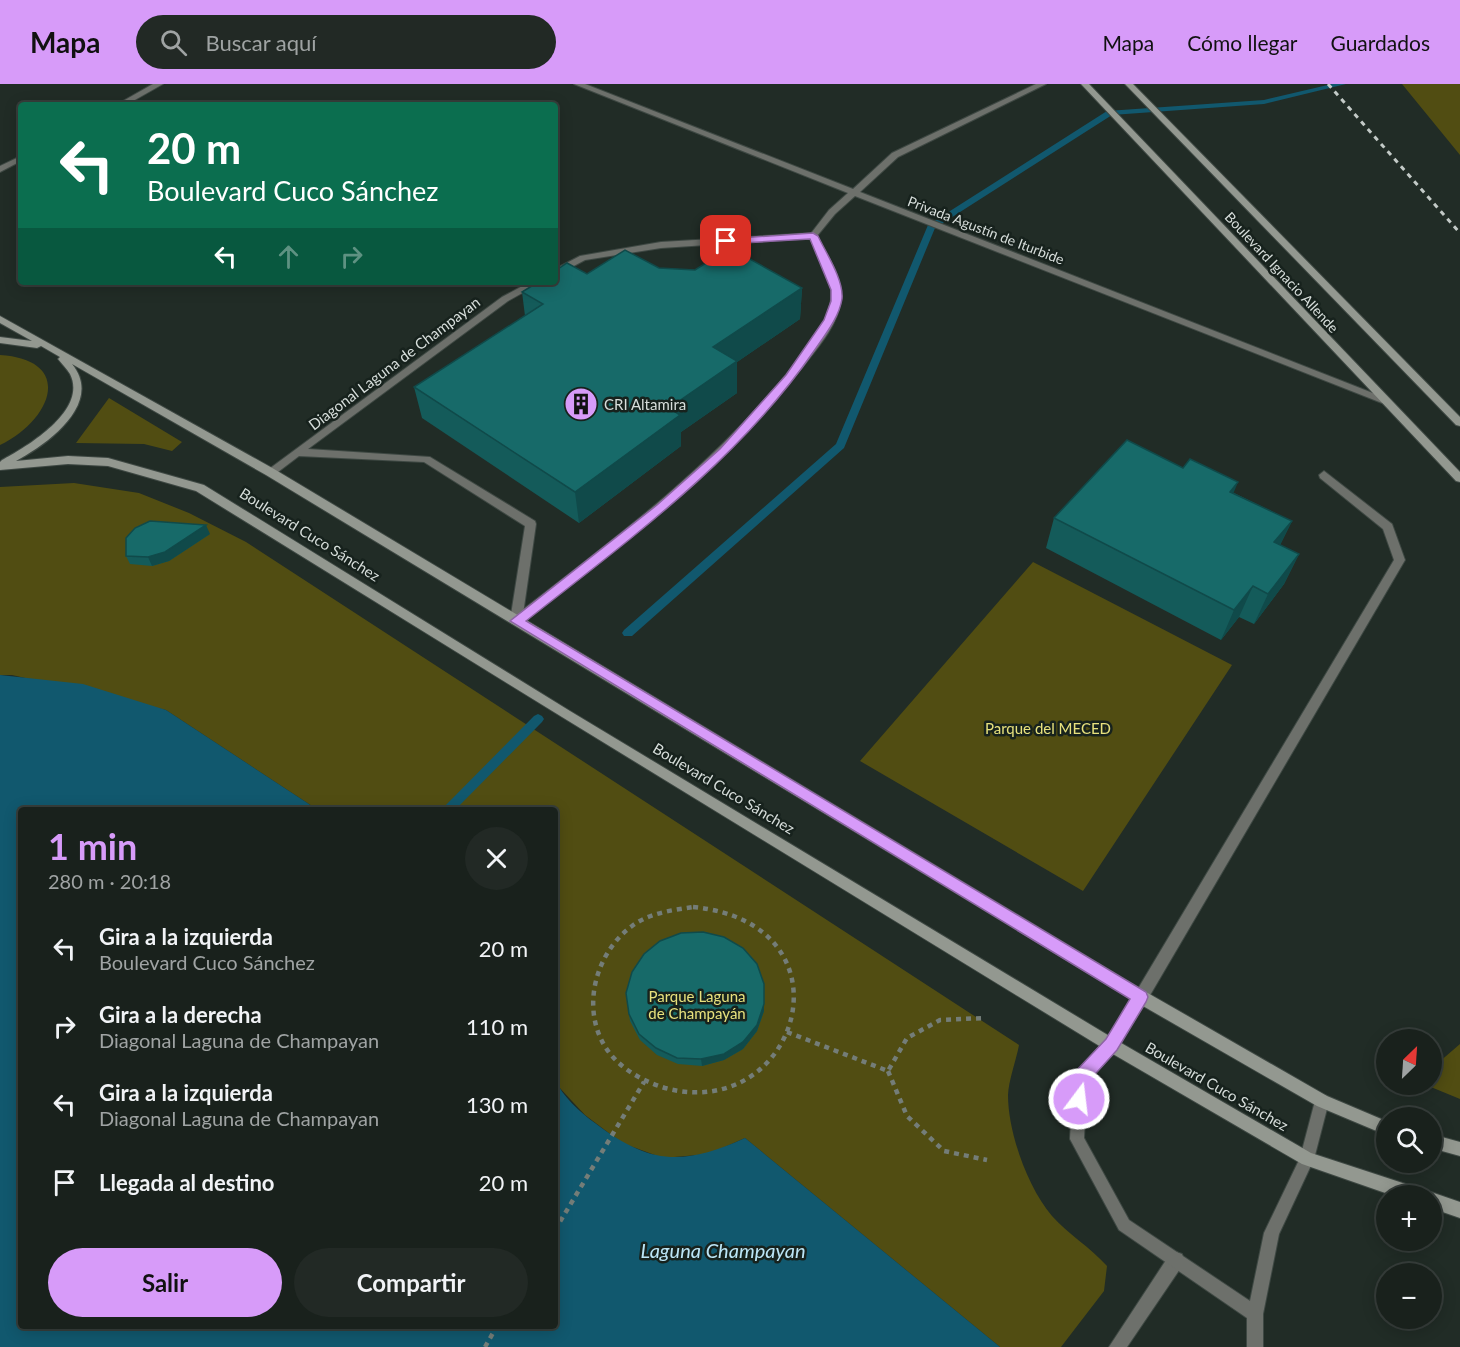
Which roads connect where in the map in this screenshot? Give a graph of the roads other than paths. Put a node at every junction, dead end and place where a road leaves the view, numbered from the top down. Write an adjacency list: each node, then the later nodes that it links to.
1 (159, 84): 6 (street)
2 (578, 84): 9 (street, Privada Agustín de Iturbide)
3 (1041, 84): 9 (street)
4 (1085, 84): 16 (street, Boulevard Ignacio Allende)
5 (1132, 87): 17 (street, Boulevard Ignacio Allende)
6 (126, 102)
7 (18, 160): 8 (street)
8 (0, 169)
9 (854, 193): 10 (street); 16 (street, Privada Agustín de Iturbide)
10 (813, 236): 11 (street); 23 (street)
11 (558, 271)
12 (531, 285): 18 (street, Diagonal Laguna de Champayan)
13 (0, 320): 15 (street)
14 (0, 340): 15 (street)
15 (54, 352): 19 (street); 20 (street, Boulevard Cuco Sánchez)
16 (1385, 401): 22 (street, Boulevard Ignacio Allende)
17 (1460, 423)
18 (298, 452): 20 (street, Diagonal Laguna de Champayan); 23 (street)
19 (0, 466): 25 (street, Boulevard Cuco Sánchez)
20 (270, 472): 23 (street, Boulevard Cuco Sánchez)
21 (1324, 475): 24 (street)
22 (1460, 478)
23 (516, 621): 24 (street, Boulevard Cuco Sánchez)
24 (1141, 997): 25 (street); 26 (street, Boulevard Cuco Sánchez)
25 (1112, 1045): 30 (street, Boulevard Cuco Sánchez); 34 (street)
26 (1322, 1101): 27 (street, Boulevard Cuco Sánchez); 30 (street)
27 (1376, 1124)
28 (1442, 1144): 29 (street)
29 (1460, 1149)
30 (1307, 1159): 31 (street, Boulevard Cuco Sánchez); 35 (street)
31 (1385, 1185)
32 (1442, 1204): 33 (street)
33 (1460, 1210)
34 (1176, 1260): 35 (street); 36 (street)
35 (1255, 1314): 37 (street)
36 (1117, 1347)
37 (1255, 1347)

